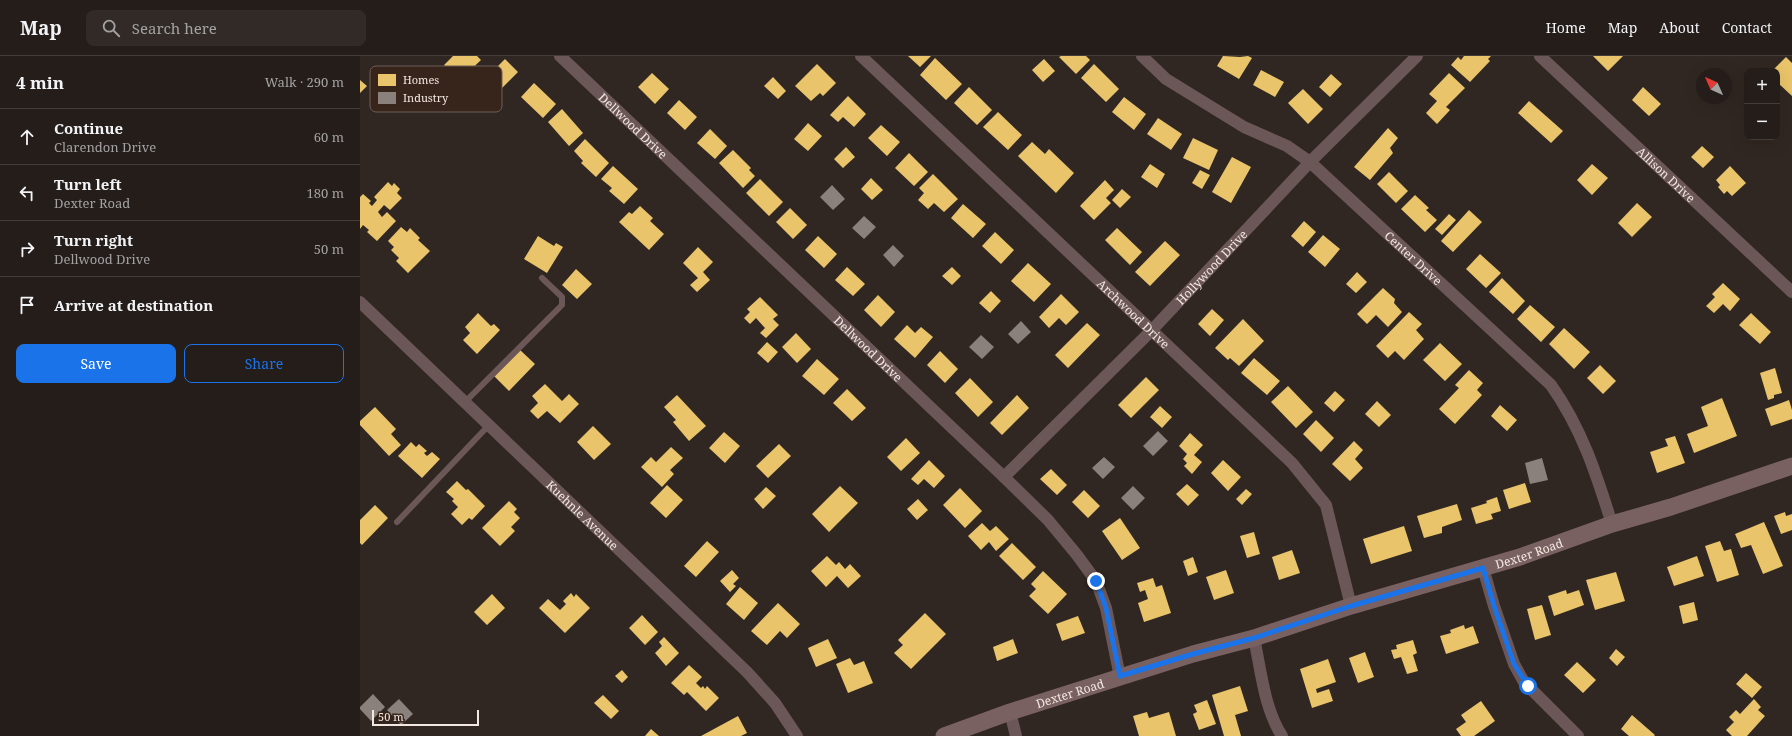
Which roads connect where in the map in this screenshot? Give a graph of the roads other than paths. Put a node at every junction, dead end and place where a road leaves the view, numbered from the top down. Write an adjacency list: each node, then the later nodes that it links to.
1 (560, 56): 14 (street, Dellwood Drive)
2 (861, 56): 10 (street, Archwood Drive)
3 (1142, 56): 6 (street, Center Drive)
4 (1417, 56): 6 (street, Hollywood Drive)
5 (1540, 56): 8 (street, Allison Drive)
6 (1310, 162): 10 (street, Hollywood Drive); 16 (street, Center Drive)
7 (542, 278): 11 (lane)
8 (1792, 292)
9 (360, 302): 11 (street, Kuehnle Avenue)
10 (1152, 330): 14 (street, Hollywood Drive); 18 (street, Archwood Drive)
11 (465, 402): 12 (street, Kuehnle Avenue)
12 (489, 425): 15 (lane); 22 (street, Kuehnle Avenue)
13 (1792, 466): 16 (main road, Dexter Road)
14 (1004, 477): 20 (street, Dellwood Drive)
15 (397, 522)
16 (1612, 524): 17 (main road, Dexter Road)
17 (1483, 568): 18 (main road, Dexter Road); 26 (street)
18 (1351, 606): 19 (main road, Dexter Road)
19 (1254, 638): 20 (main road, Dexter Road); 25 (street)
20 (1120, 676): 21 (main road, Dexter Road)
21 (1010, 712): 23 (main road, Dexter Road); 24 (street)
22 (797, 736)
23 (944, 736)
24 (1016, 736)
25 (1282, 736)
26 (1578, 736)

